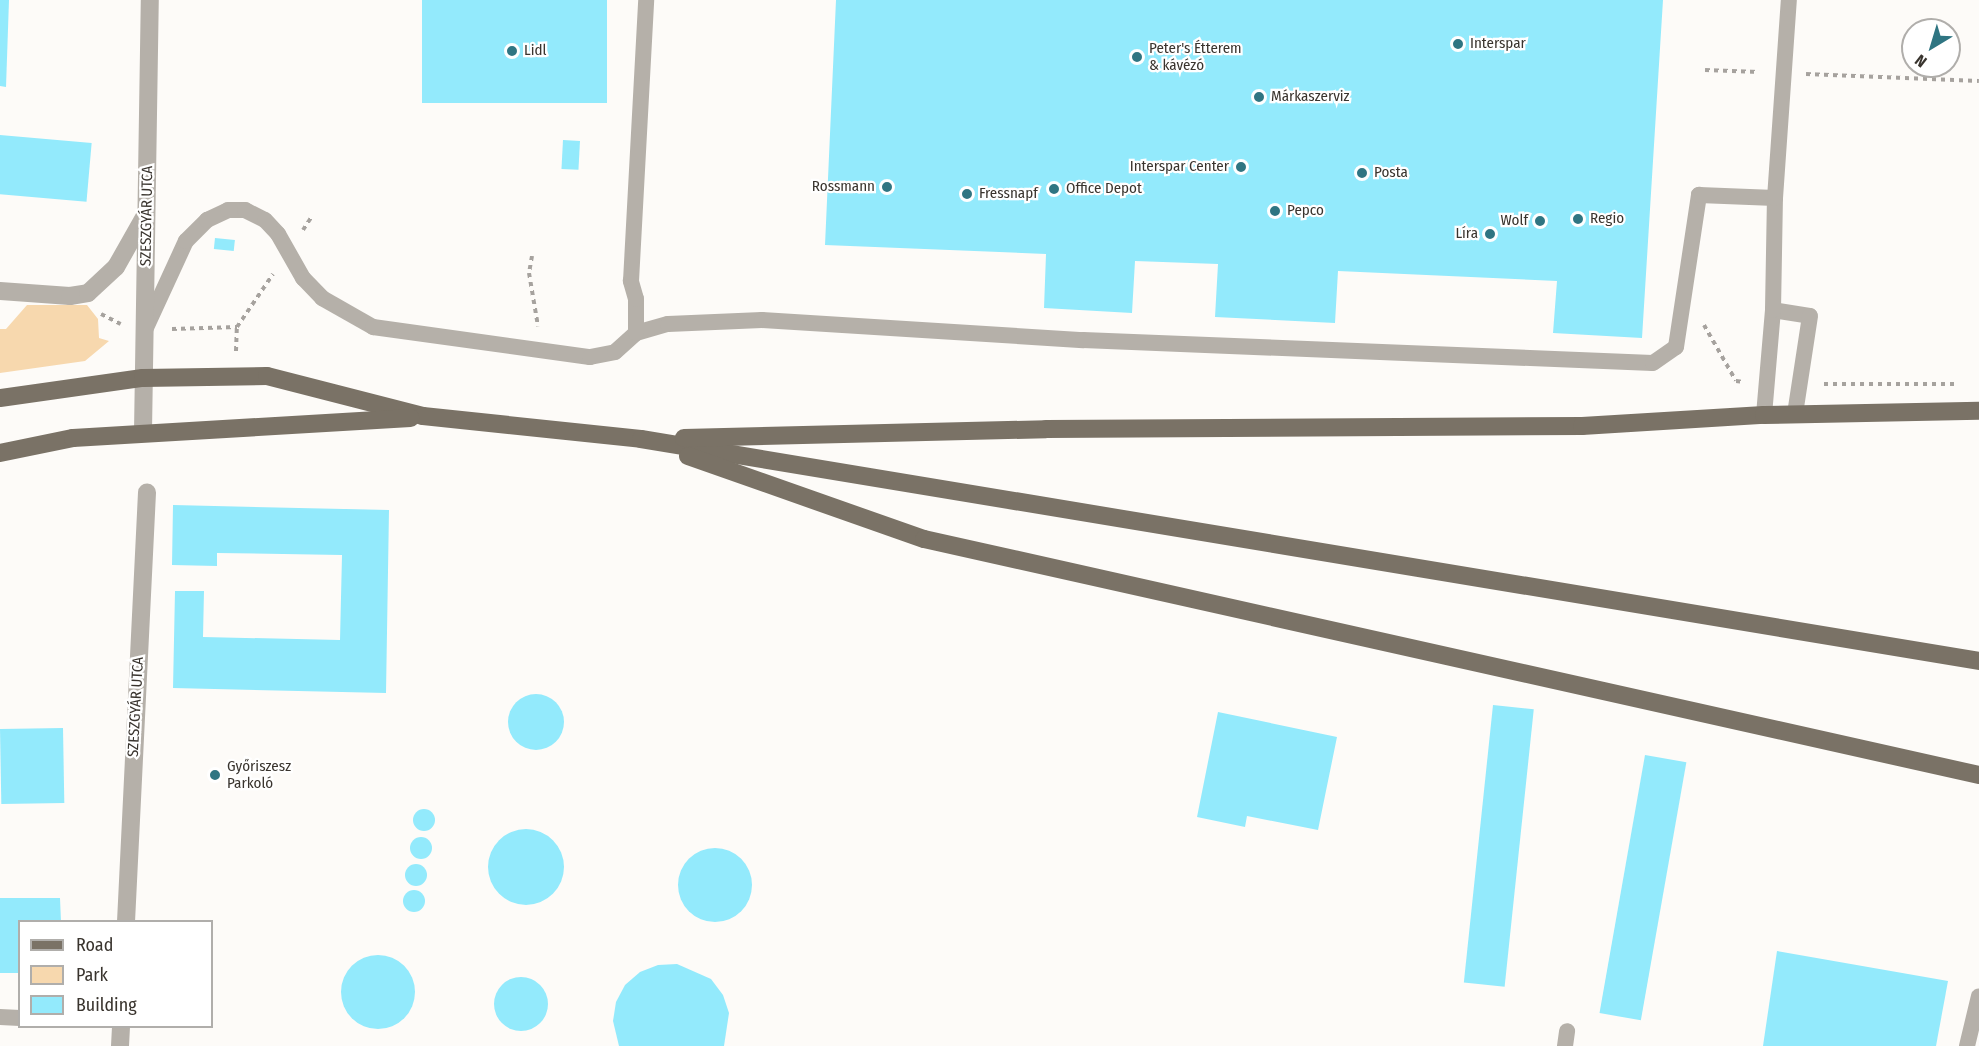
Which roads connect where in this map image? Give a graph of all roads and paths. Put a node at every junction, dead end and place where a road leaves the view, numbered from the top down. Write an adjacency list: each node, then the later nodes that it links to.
1 (150, 0): 8 (street, SZESZGYÁR UTCA)
2 (646, 0): 17 (lane)
3 (1789, 0): 5 (lane)
4 (1705, 70): 5 (path)
5 (1784, 73): 6 (path); 7 (lane)
6 (1979, 81)
7 (1775, 198): 14 (lane); 17 (lane)
8 (146, 213): 13 (street); 16 (street, SZESZGYÁR UTCA)
9 (312, 216): 10 (path)
10 (288, 252): 15 (path); 16 (lane); 18 (lane)
11 (532, 256): 18 (path)
12 (0, 291): 13 (street)
13 (88, 292): 16 (path)
14 (1773, 310): 23 (lane); 24 (lane)
15 (237, 327): 16 (path); 19 (path)
16 (145, 330): 20 (street, SZESZGYÁR UTCA)
17 (636, 333): 18 (lane)
18 (542, 351)
19 (234, 375): 20 (main road); 25 (main road)
20 (143, 378): 21 (main road); 26 (street, SZESZGYÁR UTCA)
21 (0, 398)
22 (1979, 411): 24 (main road)
23 (1764, 414): 24 (main road); 27 (main road)
24 (1795, 414)
25 (423, 417): 26 (main road); 27 (main road)
26 (143, 432): 28 (main road)
27 (641, 439): 30 (main road); 31 (main road)
28 (0, 453)
29 (147, 492): 32 (street, SZESZGYÁR UTCA)
30 (1979, 661)
31 (1979, 775)
32 (126, 920)
33 (1979, 996): 38 (lane)
34 (0, 1017): 35 (lane)
35 (18, 1018)
36 (121, 1028): 37 (street)
37 (120, 1046)
38 (1967, 1046)

